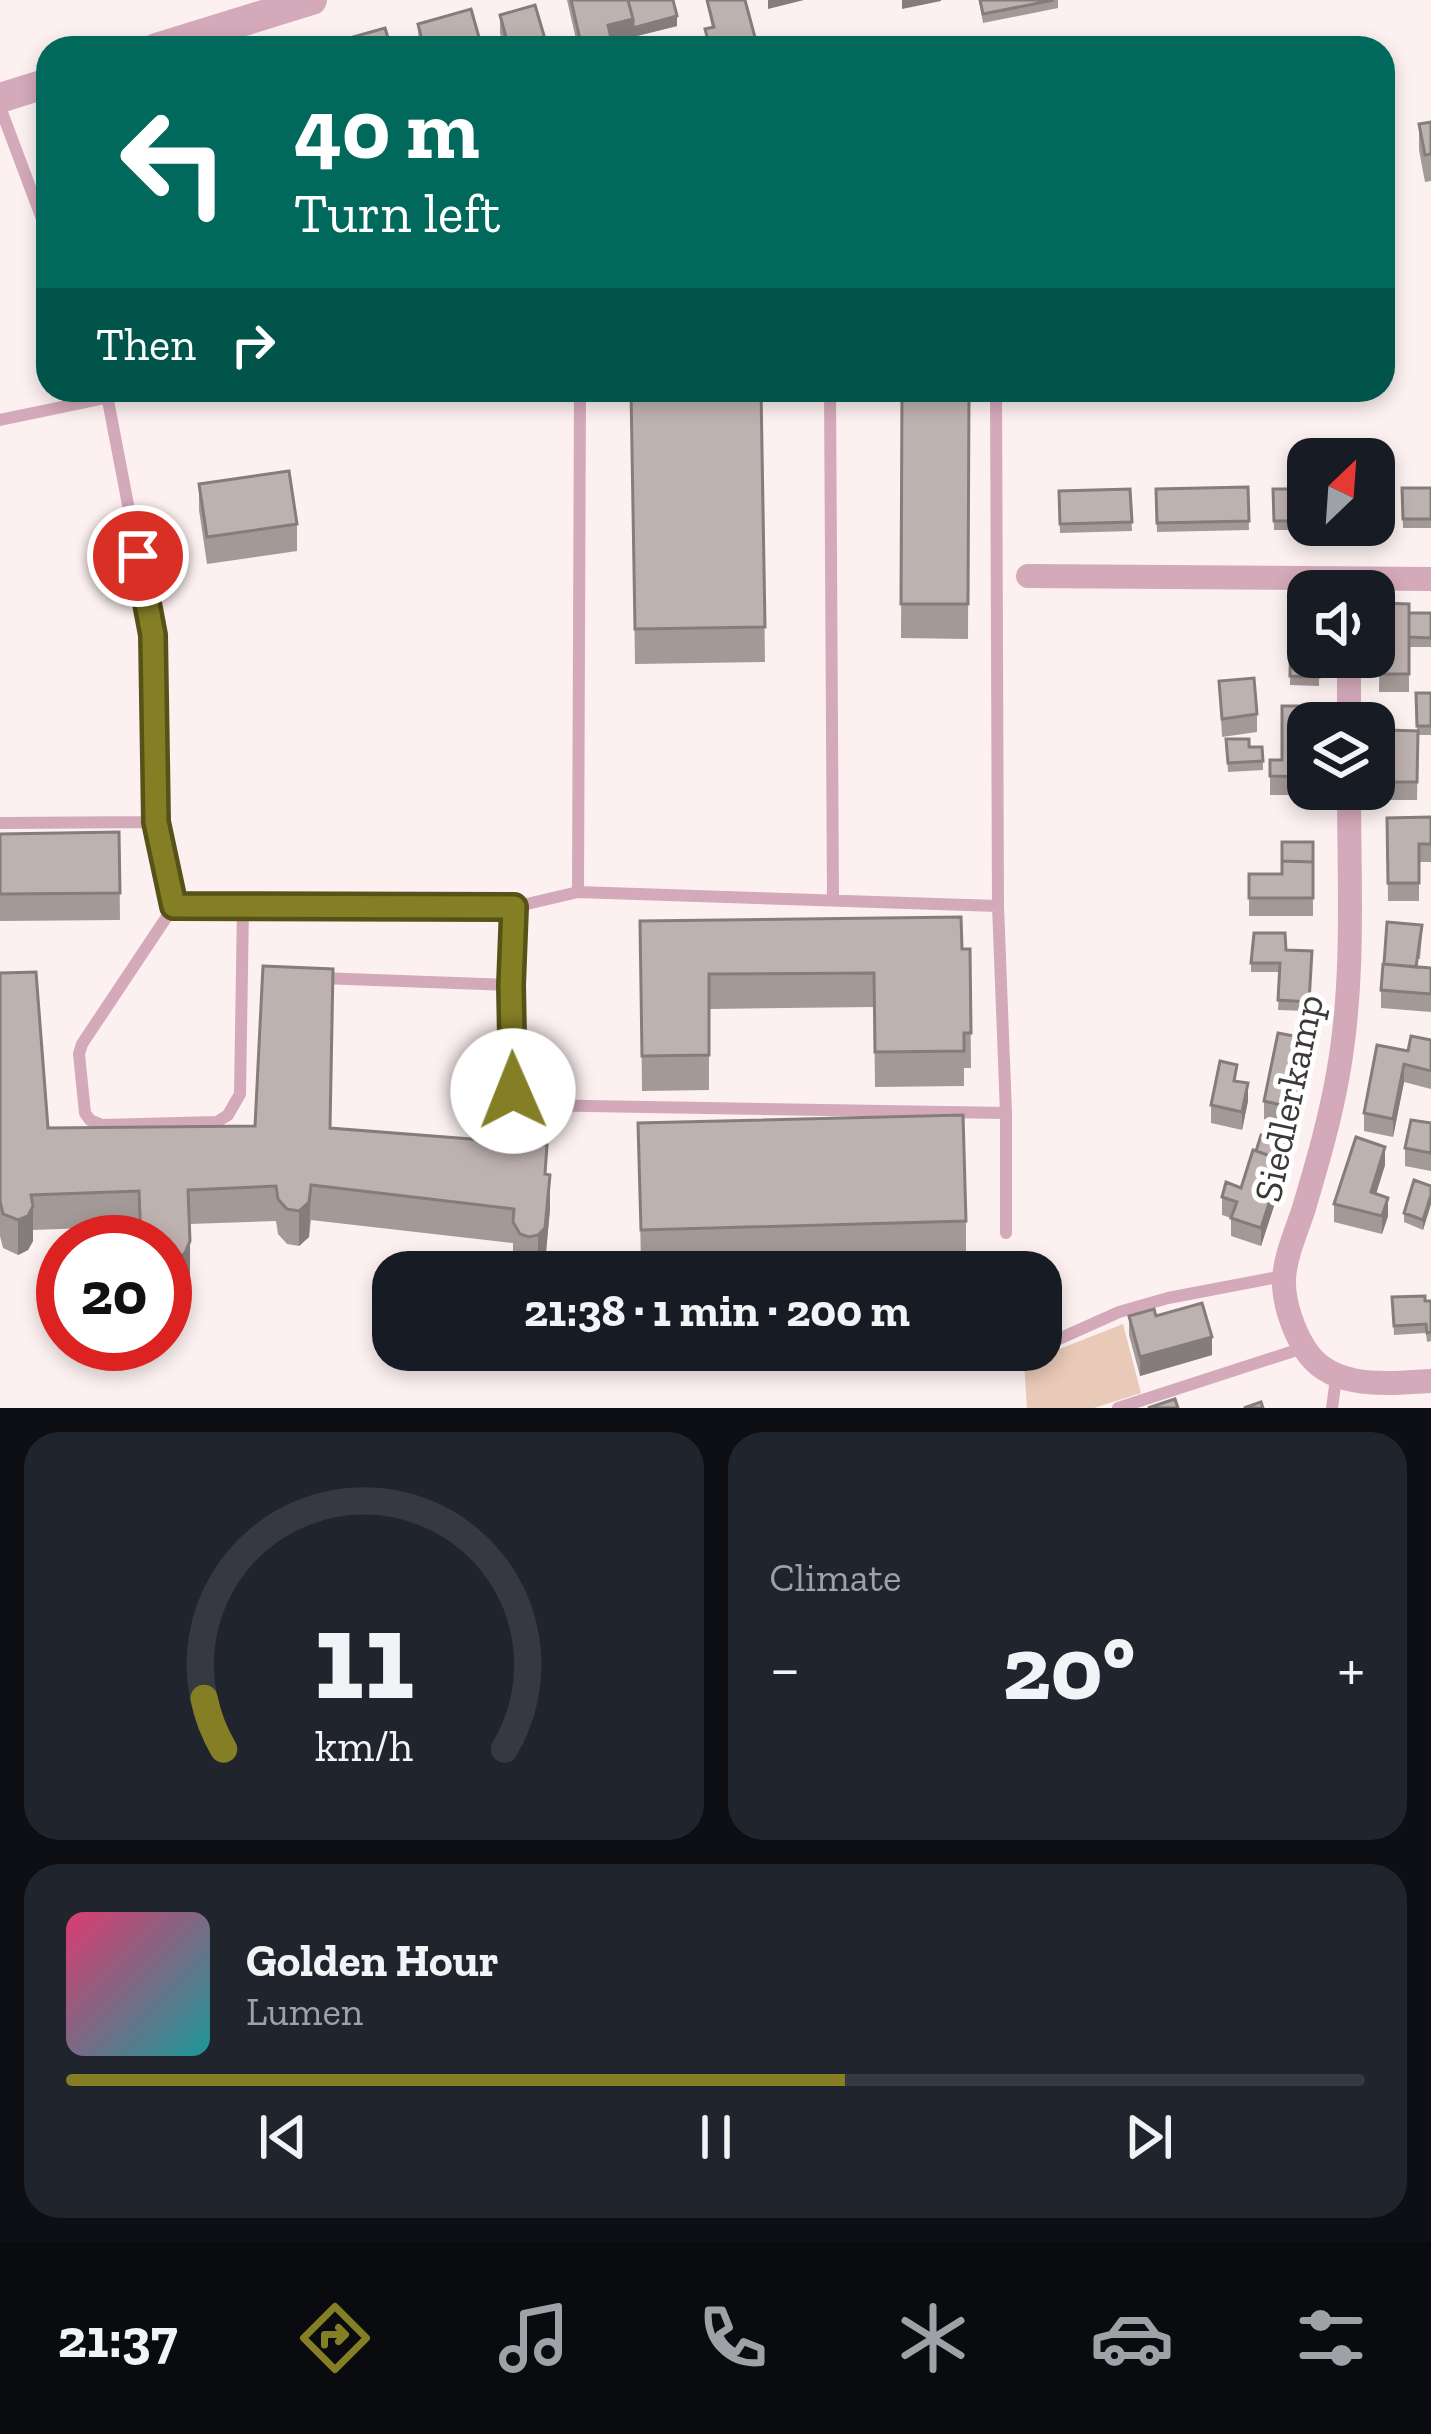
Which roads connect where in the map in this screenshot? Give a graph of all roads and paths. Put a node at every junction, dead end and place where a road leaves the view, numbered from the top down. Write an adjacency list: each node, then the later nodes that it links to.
1 (312, 0): 2 (street)
2 (195, 36)
3 (36, 88): 4 (street)
4 (0, 103): 5 (lane)
5 (36, 202)
6 (71, 402): 11 (lane)
7 (109, 402): 17 (lane)
8 (580, 402): 19 (lane)
9 (830, 402): 20 (lane)
10 (996, 402): 22 (lane)
11 (0, 420)
12 (1028, 576): 15 (street)
13 (1431, 579): 14 (street)
14 (1395, 582)
15 (1287, 584)
16 (1349, 810): 29 (street, Siedlerkamp)
17 (156, 822): 18 (lane); 21 (lane)
18 (0, 823)
19 (578, 892): 20 (lane); 23 (lane)
20 (833, 899): 22 (lane)
21 (174, 906): 24 (lane); 24 (lane)
22 (998, 906): 27 (lane)
23 (514, 907): 24 (lane); 26 (lane)
24 (243, 908)
25 (296, 977): 26 (lane)
26 (511, 985): 27 (lane)
27 (1006, 1113): 28 (lane)
28 (1006, 1232)
29 (1284, 1276): 30 (lane); 31 (street)
30 (1062, 1338)
31 (1304, 1348): 32 (street); 34 (lane)
32 (1336, 1378): 33 (street); 35 (lane)
33 (1431, 1381)
34 (1118, 1408)
35 (1333, 1408)

